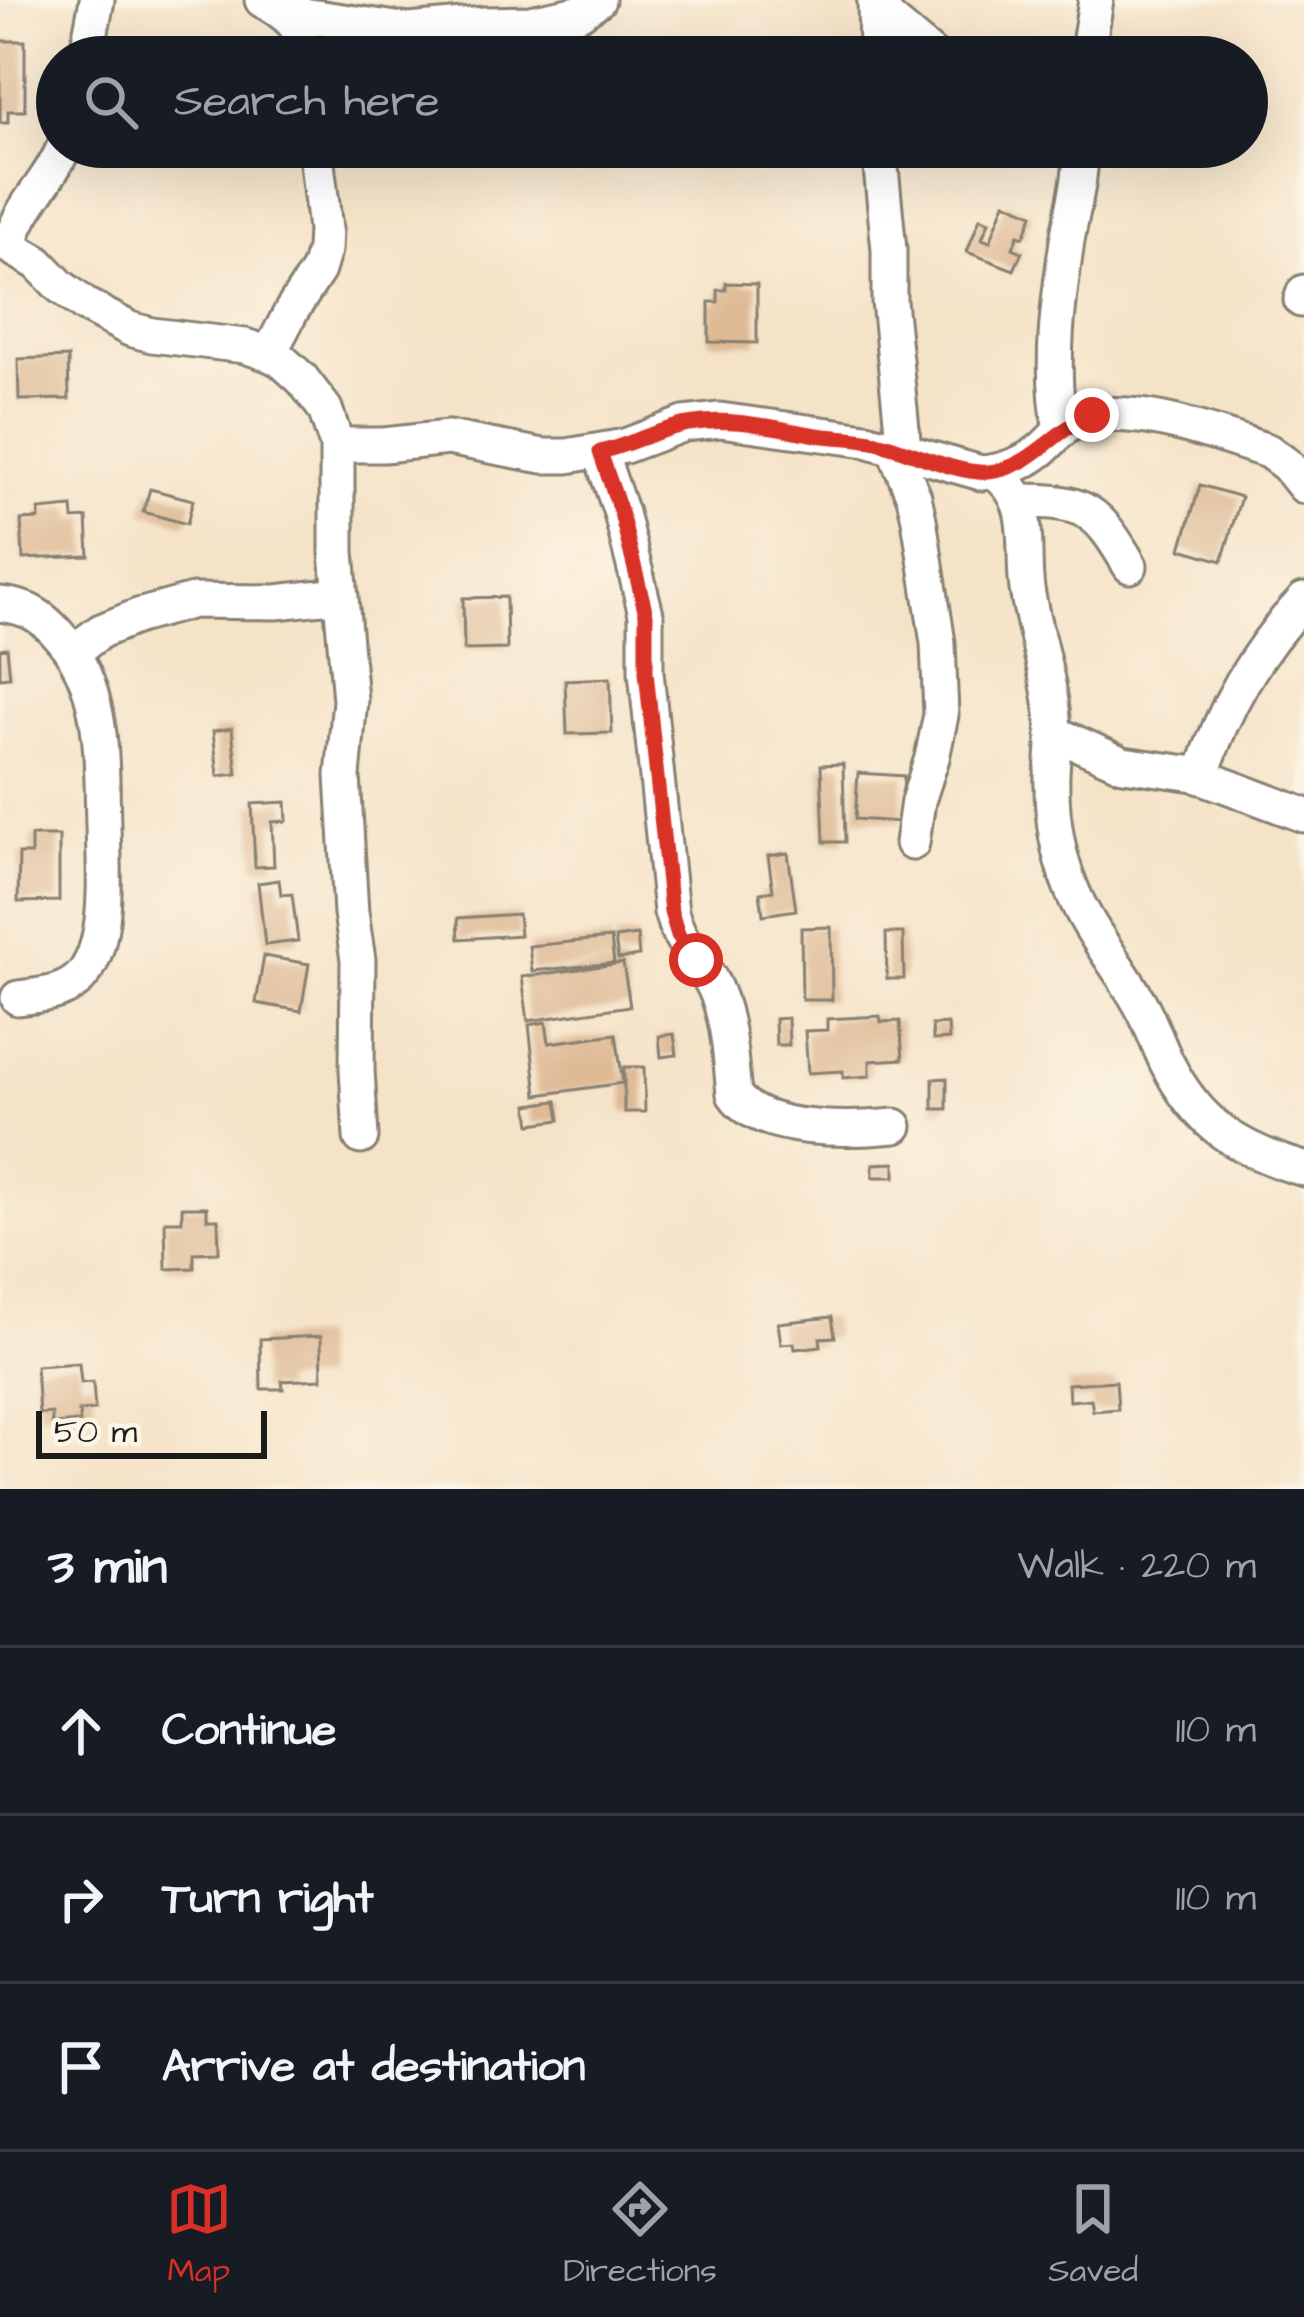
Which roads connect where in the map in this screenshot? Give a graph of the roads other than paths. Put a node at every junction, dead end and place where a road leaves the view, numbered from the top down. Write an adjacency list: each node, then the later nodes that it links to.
1 (97, 0): 6 (street)
2 (598, 0): 5 (street)
3 (1096, 0): 10 (street)
4 (875, 2): 8 (street); 9 (street)
5 (274, 4): 7 (street)
6 (90, 36)
7 (301, 36)
8 (876, 36)
9 (910, 36)
10 (1090, 36)
11 (53, 168): 15 (street)
12 (318, 168): 16 (street)
13 (881, 168): 19 (street)
14 (1081, 168): 17 (street)
15 (5, 243): 16 (street)
16 (269, 353): 18 (street)
17 (1061, 430): 21 (street); 22 (street)
18 (338, 445): 20 (street); 25 (street)
19 (898, 447): 20 (street); 21 (street); 32 (street)
20 (600, 452): 34 (street)
21 (994, 472): 23 (street)
22 (1304, 486)
23 (1019, 501): 24 (street); 29 (street)
24 (1130, 566)
25 (340, 595): 28 (street); 35 (street)
26 (1304, 600): 30 (street)
27 (0, 604): 28 (street)
28 (73, 652): 33 (street)
29 (1054, 733): 30 (street); 36 (street)
30 (1201, 776): 31 (street)
31 (1304, 815)
32 (911, 843)
33 (18, 998)
34 (896, 1126)
35 (361, 1138)
36 (1304, 1169)

